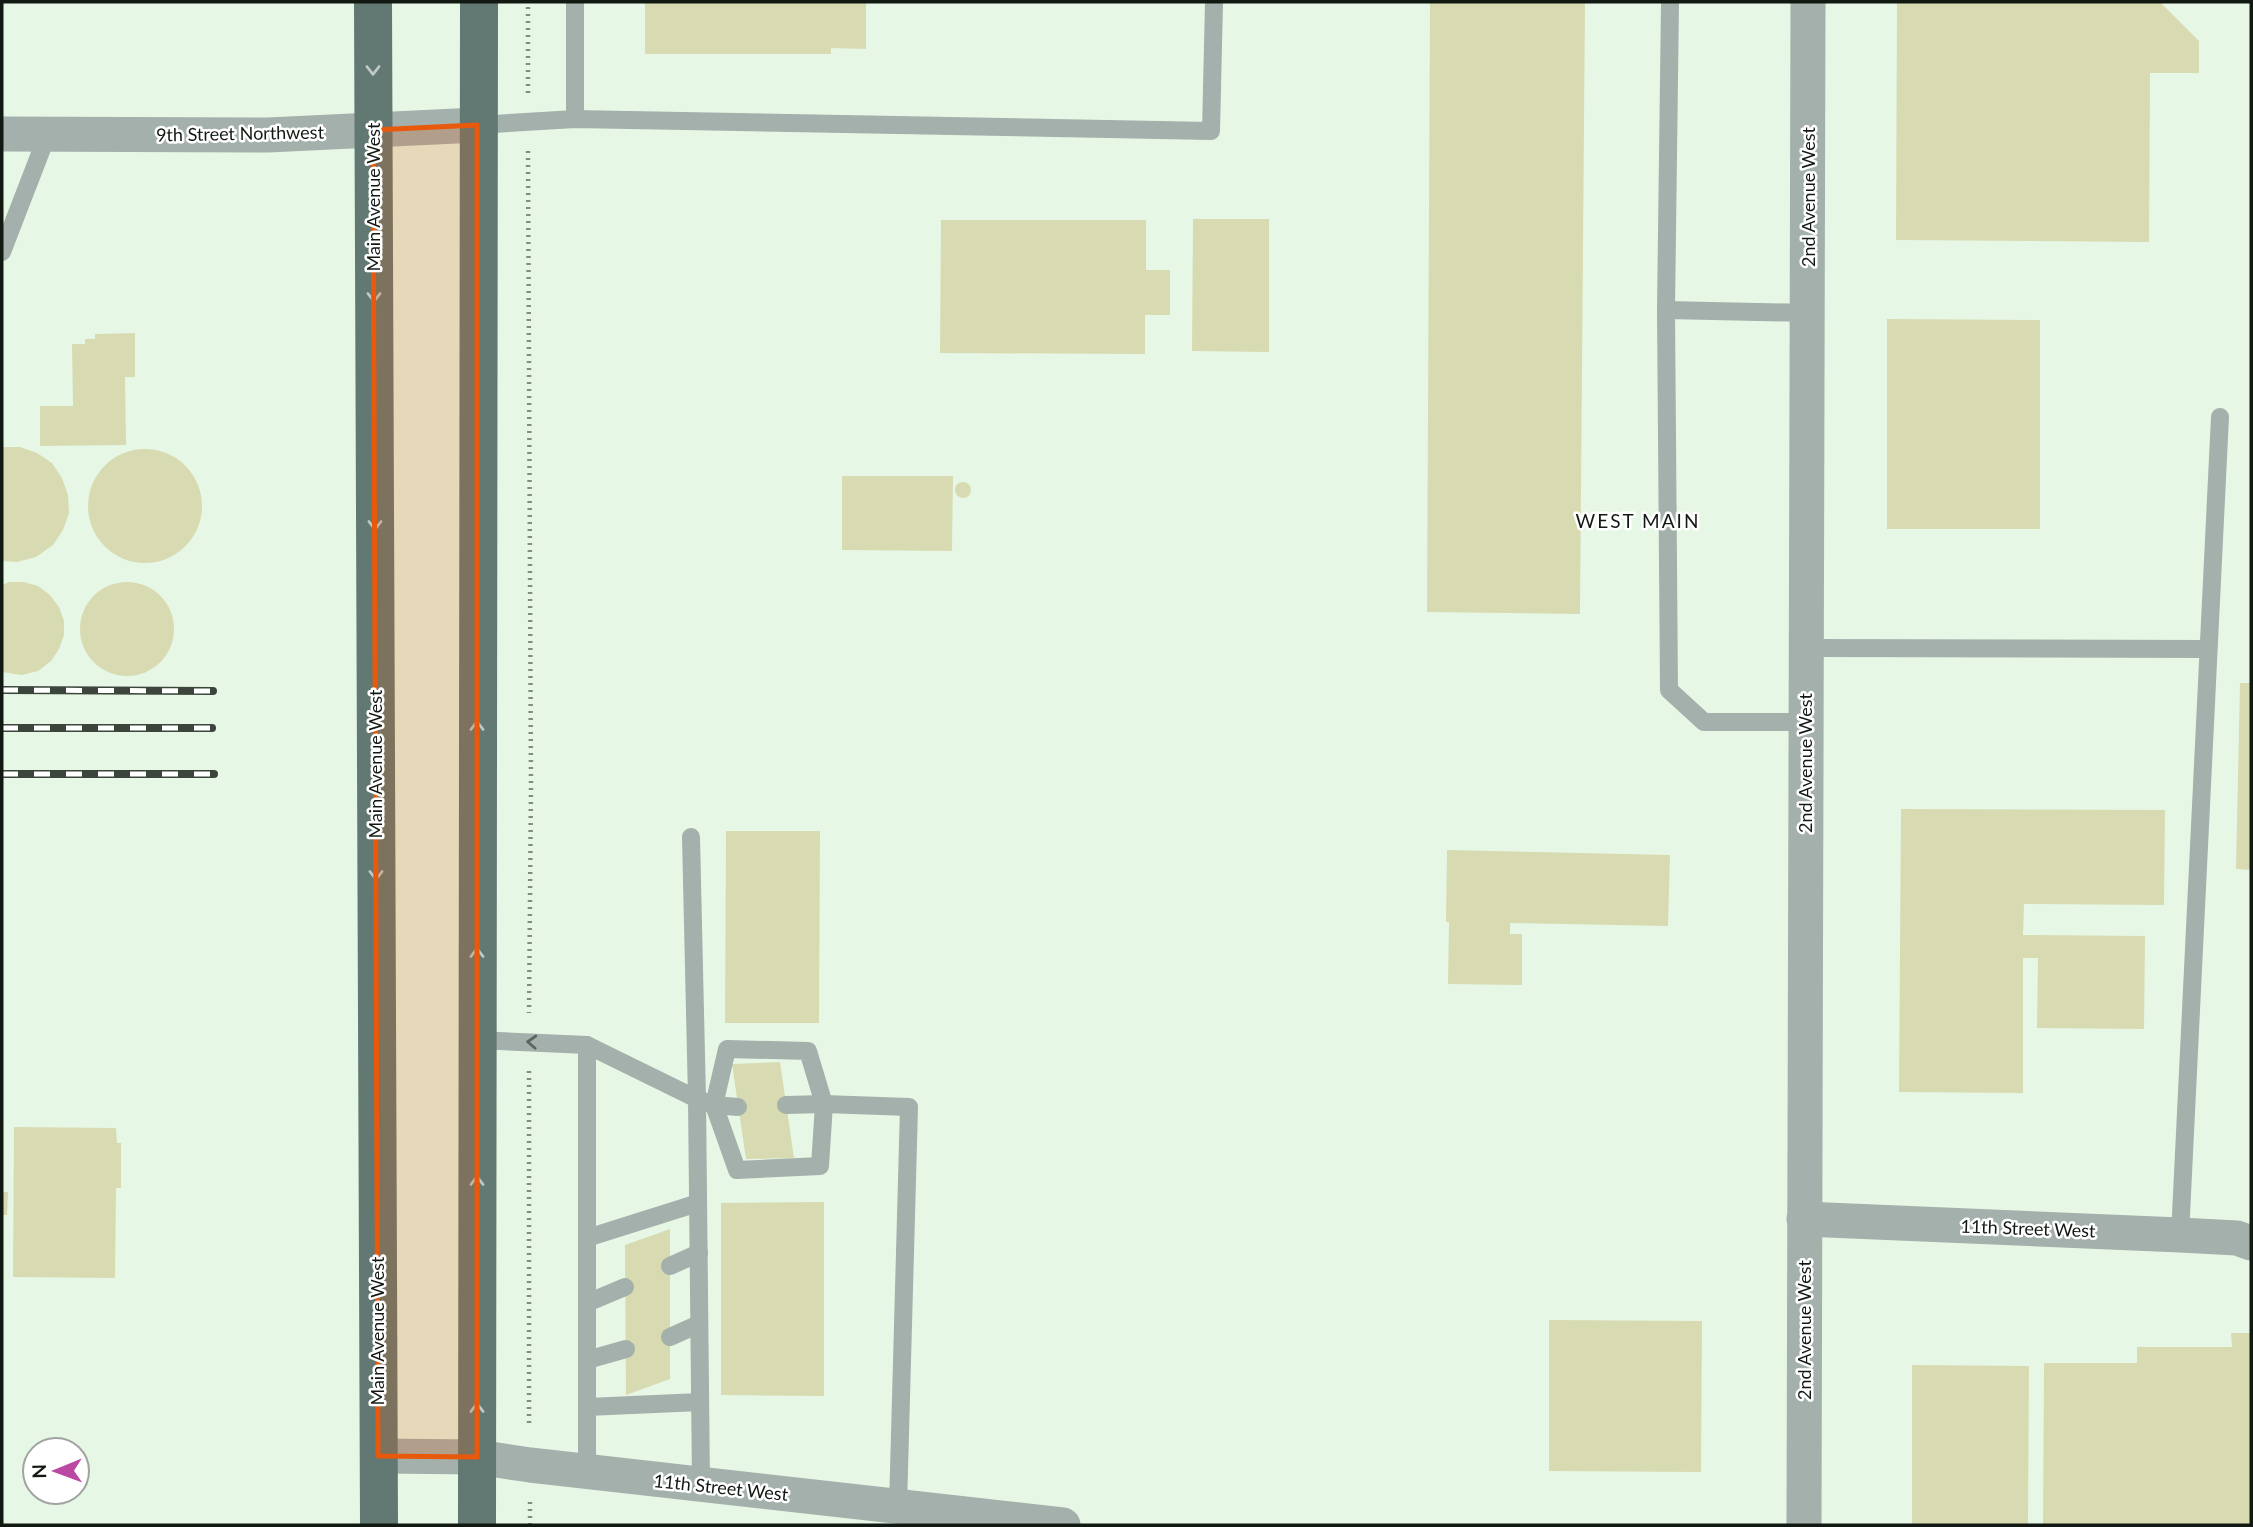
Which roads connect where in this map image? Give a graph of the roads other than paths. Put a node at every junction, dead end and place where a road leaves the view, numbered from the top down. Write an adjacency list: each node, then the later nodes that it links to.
1 (373, 2): 9 (main road, Main Avenue West, one-way to 9)
2 (479, 2): 8 (main road)
3 (575, 2): 7 (lane)
4 (1214, 2): 7 (lane)
5 (1670, 2): 13 (lane)
6 (1808, 2): 14 (street, 2nd Avenue West)
7 (575, 118): 8 (lane)
8 (477, 125): 9 (street, 9th Street Northwest); 20 (main road, one-way to 8)
9 (373, 131): 10 (street, 9th Street Northwest); 41 (main road, Main Avenue West, one-way to 41)
10 (48, 133): 11 (street, 9th Street Northwest); 12 (lane)
11 (2, 134)
12 (2, 252)
13 (1665, 310): 14 (lane); 18 (lane)
14 (1808, 313): 16 (street, 2nd Avenue West)
15 (2220, 417): 17 (lane)
16 (1807, 648): 17 (lane); 18 (street, 2nd Avenue West)
17 (2208, 649): 28 (lane)
18 (1805, 722): 27 (street, 2nd Avenue West)
19 (691, 837): 22 (lane)
20 (477, 1041): 21 (lane, one-way to 20); 42 (main road, one-way to 20)
21 (587, 1045): 22 (lane); 29 (lane)
22 (706, 1102): 23 (lane); 23 (lane); 25 (lane); 26 (lane)
23 (824, 1104): 24 (lane); 45 (lane)
24 (786, 1105)
25 (738, 1107)
26 (698, 1203): 29 (lane); 31 (lane)
27 (1804, 1219): 28 (street, 11th Street West); 49 (street, 2nd Avenue West)
28 (2180, 1235): 30 (street, 11th Street West)
29 (587, 1238): 34 (lane)
30 (2251, 1243)
31 (699, 1253): 32 (lane); 35 (lane)
32 (670, 1266)
33 (625, 1287): 34 (lane)
34 (587, 1303): 38 (lane)
35 (699, 1324): 36 (lane); 39 (lane)
36 (670, 1337)
37 (626, 1349): 38 (lane)
38 (587, 1360): 40 (lane)
39 (700, 1402): 40 (lane); 44 (lane)
40 (587, 1407): 43 (lane)
41 (378, 1455): 42 (street, 11th Street West); 46 (main road, Main Avenue West)
42 (477, 1457): 43 (street, 11th Street West); 47 (main road)
43 (587, 1472): 44 (street, 11th Street West)
44 (701, 1484): 45 (street, 11th Street West)
45 (898, 1507): 48 (street, 11th Street West)
46 (379, 1525)
47 (477, 1525)
48 (1063, 1525)
49 (1804, 1525)

